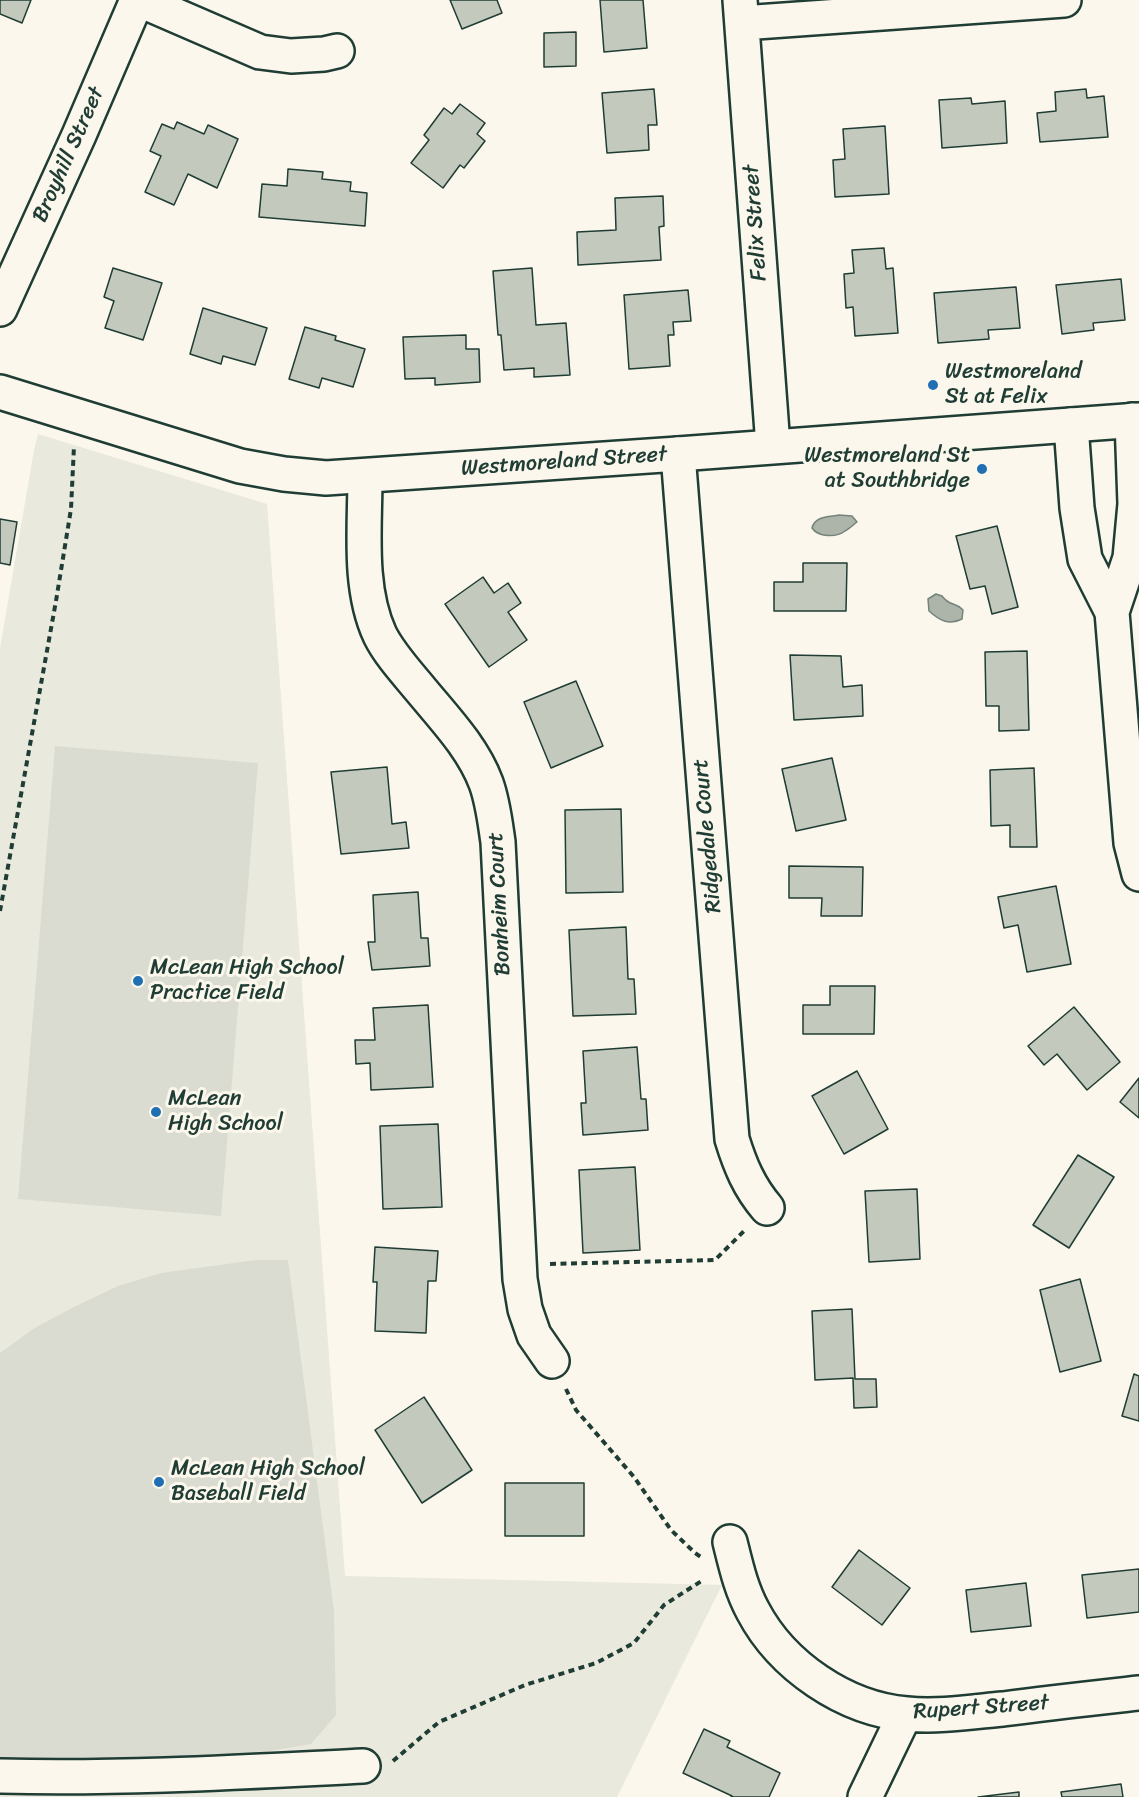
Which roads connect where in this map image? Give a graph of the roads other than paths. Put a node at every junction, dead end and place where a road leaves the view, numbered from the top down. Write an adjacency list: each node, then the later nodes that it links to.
1 (139, 0): 4 (street); 5 (street, Broyhill Street)
2 (1064, 0): 3 (street)
3 (741, 12): 9 (street, Felix Street)
4 (337, 51)
5 (0, 309)
6 (0, 392): 11 (street, Westmoreland Street)
7 (1135, 420): 8 (street, Westmoreland Street); 12 (street)
8 (1071, 425): 9 (street, Westmoreland Street); 12 (street)
9 (772, 446): 10 (street, Westmoreland Street)
10 (678, 454): 11 (street, Westmoreland Street); 14 (street, Ridgedale Court)
11 (365, 476): 15 (street, Bonheim Court)
12 (1112, 612): 13 (street)
13 (1139, 874)
14 (767, 1208)
15 (552, 1361)
16 (730, 1542): 18 (street, Rupert Street)
17 (1139, 1693): 18 (street, Rupert Street)
18 (905, 1714): 21 (street)
19 (363, 1766): 20 (street)
20 (0, 1776)
21 (865, 1797)

